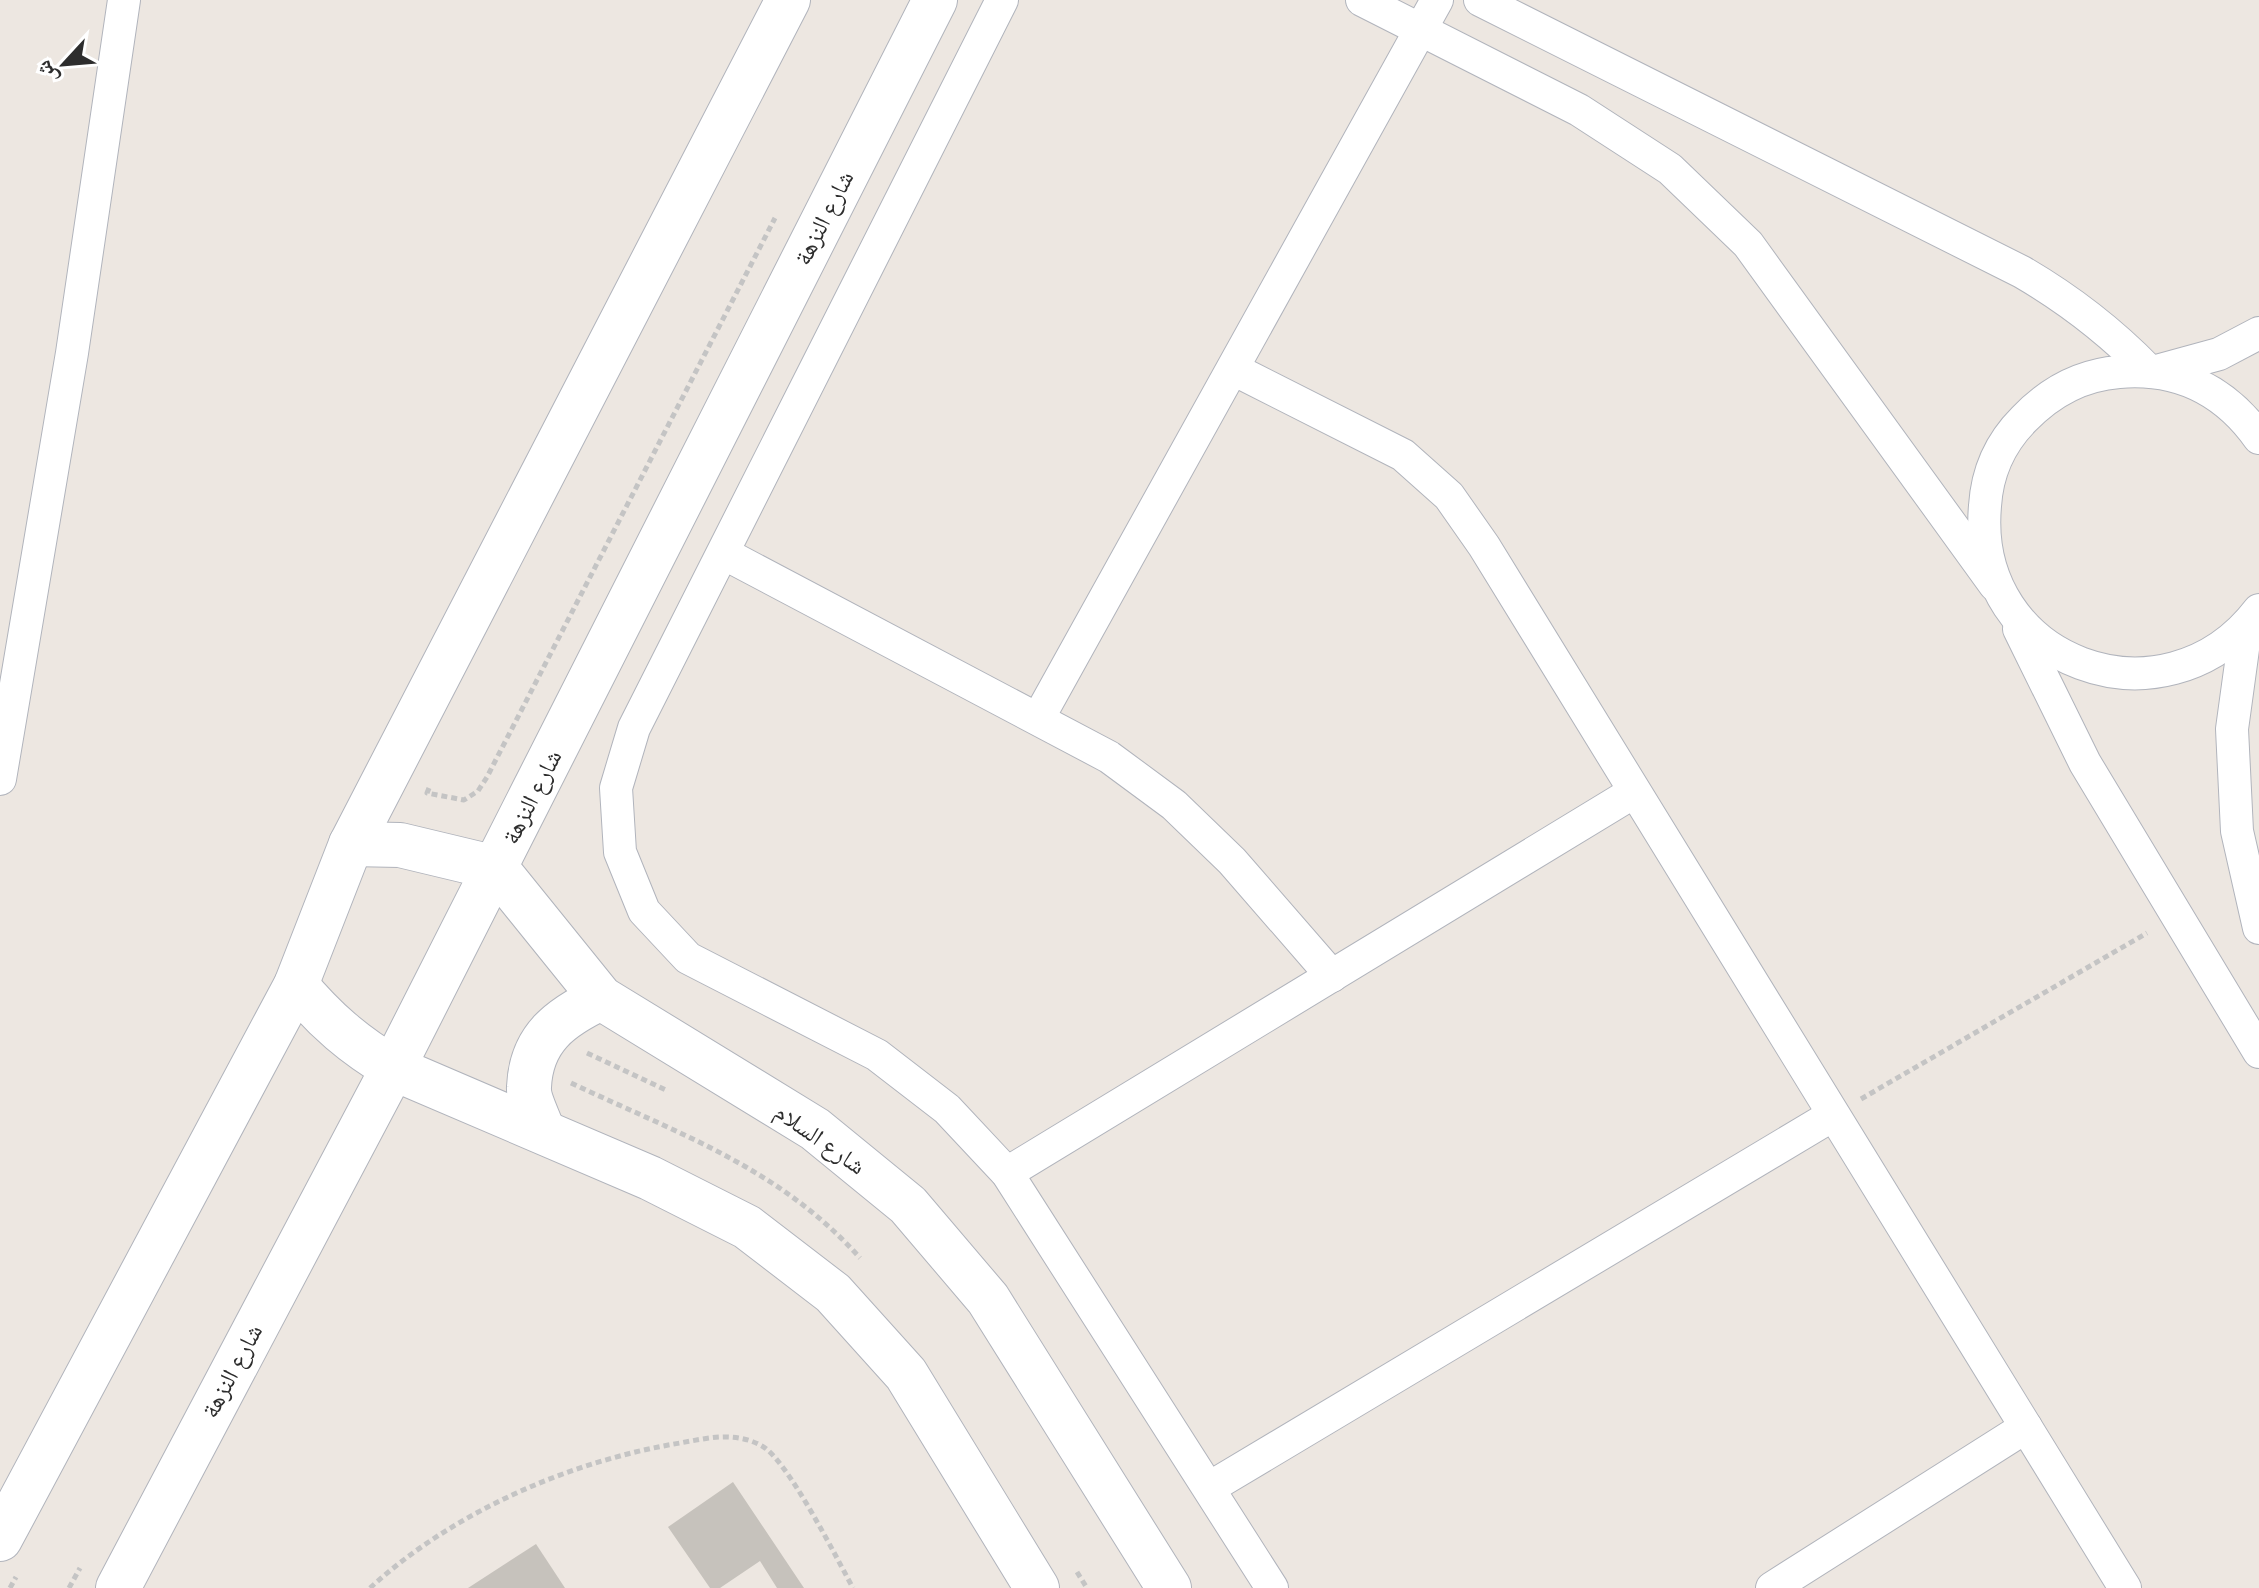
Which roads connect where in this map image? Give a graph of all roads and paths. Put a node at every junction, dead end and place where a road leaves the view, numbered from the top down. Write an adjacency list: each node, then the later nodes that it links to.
1 (124, 0): 18 (street)
2 (788, 0): 21 (main road)
3 (935, 0): 22 (main road, شارع النزهة)
4 (1002, 0): 14 (street)
5 (1362, 0): 8 (street)
6 (1437, 0): 8 (street)
7 (1480, 0): 12 (street)
8 (1421, 30): 11 (street); 15 (street)
9 (778, 212): 19 (path)
10 (2259, 333): 12 (street)
11 (1233, 369): 17 (street); 20 (street)
12 (2152, 370): 13 (street); 15 (street)
13 (2259, 438)
14 (725, 554): 17 (street); 32 (street)
15 (2003, 598): 16 (street); 23 (street)
16 (2252, 618): 24 (street)
17 (1039, 717): 25 (street)
18 (0, 779)
19 (433, 780)
20 (1634, 792): 25 (street); 30 (street)
21 (351, 844): 22 (main road); 26 (main road)
22 (496, 868): 27 (main road, شارع السلام); 29 (main road, شارع النزهة)
23 (2177, 915): 28 (street); 30 (path)
24 (2259, 928)
25 (1332, 976): 32 (street)
26 (296, 985): 29 (main road); 35 (main road)
27 (601, 998): 31 (main road); 43 (main road, شارع السلام)
28 (2259, 1052)
29 (393, 1068): 31 (main road); 39 (main road, شارع النزهة)
30 (1833, 1115): 33 (street); 34 (street)
31 (542, 1129): 42 (main road)
32 (1007, 1173): 34 (street)
33 (2026, 1427): 45 (street); 46 (street)
34 (1209, 1488): 44 (street)
35 (11, 1551): 37 (path)
36 (84, 1559): 38 (path)
37 (10, 1588)
38 (69, 1588)
39 (118, 1588)
40 (370, 1588): 41 (path)
41 (853, 1588)
42 (1037, 1588)
43 (1169, 1588)
44 (1272, 1588)
45 (1772, 1588)
46 (2125, 1588)

